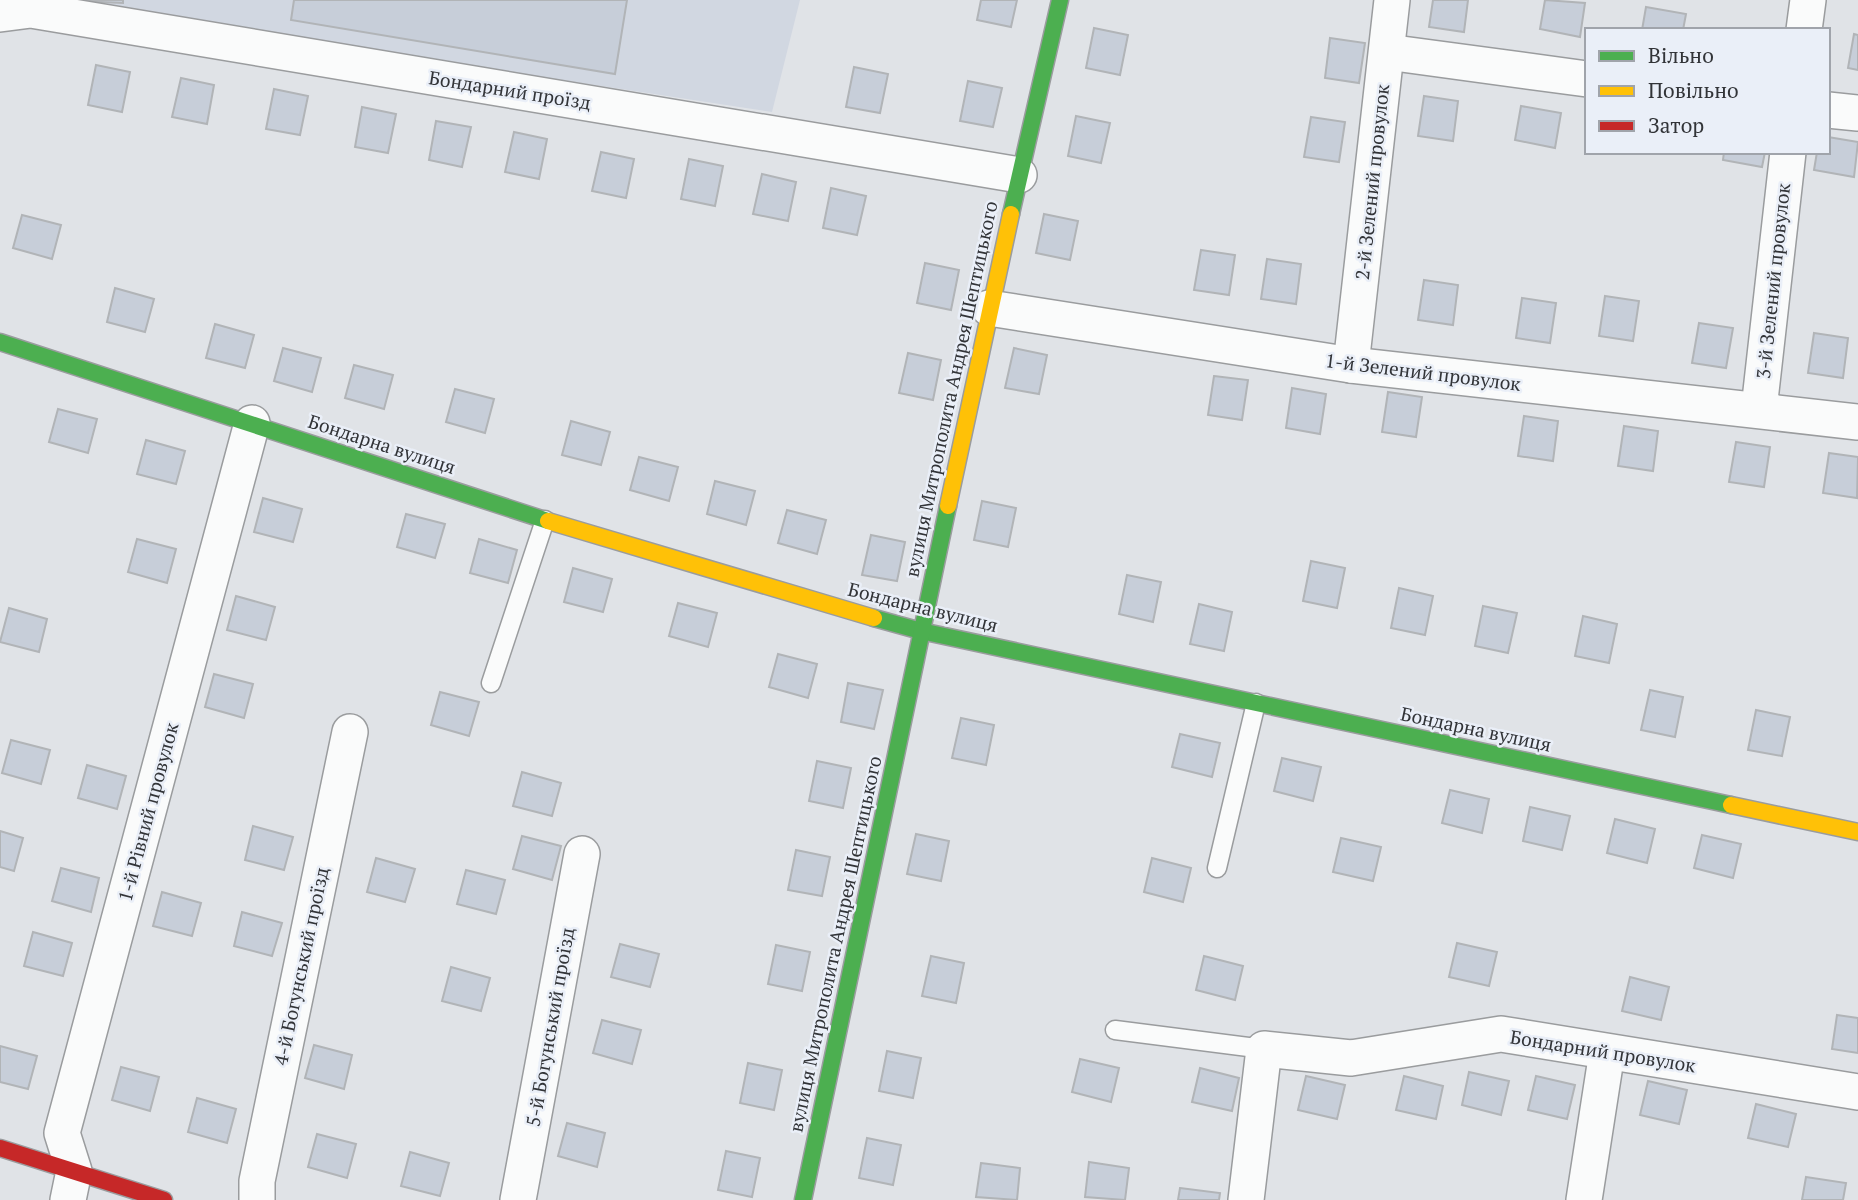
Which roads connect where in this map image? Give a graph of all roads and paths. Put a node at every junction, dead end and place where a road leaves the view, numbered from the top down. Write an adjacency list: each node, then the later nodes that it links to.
1 (1060, 0): 11 (street, вулиця Митрополита Андрея Шептицького)
2 (1392, 0): 6 (street, 2-й Зелений провулок)
3 (1808, 0): 5 (street)
4 (0, 13): 11 (street, Бондарний проїзд)
5 (1804, 28)
6 (1387, 52): 7 (street); 14 (street, 2-й Зелений провулок)
7 (1585, 79)
8 (1830, 110): 9 (street)
9 (1858, 113)
10 (1787, 154): 15 (street, 3-й Зелений провулок)
11 (1019, 175): 12 (street, вулиця Митрополита Андрея Шептицького)
12 (989, 308): 14 (street, 1-й Зелений провулок); 19 (street, вулиця Митрополита Андрея Шептицького)
13 (0, 342): 17 (street, Бондарна вулиця)
14 (1351, 365): 15 (street, 1-й Зелений провулок)
15 (1759, 409): 16 (street, 1-й Зелений провулок)
16 (1858, 422)
17 (251, 423): 18 (street, Бондарна вулиця); 31 (street, 1-й Рівний провулок)
18 (545, 520): 19 (street, Бондарна вулиця); 20 (lane)
19 (921, 631): 21 (street, Бондарна вулиця); 35 (street, вулиця Митрополита Андрея Шептицького)
20 (491, 683)
21 (1256, 703): 23 (street, Бондарна вулиця); 25 (lane)
22 (350, 732): 33 (street, 4-й Богунський проїзд)
23 (1858, 832)
24 (582, 854): 34 (street, 5-й Богунський проїзд)
25 (1217, 868)
26 (1115, 1030): 27 (lane)
27 (1264, 1049): 28 (street, Бондарний провулок); 36 (street)
28 (1607, 1052): 29 (street, Бондарний провулок); 37 (street)
29 (1858, 1092)
30 (0, 1148): 31 (street)
31 (71, 1185): 32 (street)
32 (164, 1200)
33 (257, 1200)
34 (519, 1200)
35 (803, 1200)
36 (1247, 1200)
37 (1584, 1200)

